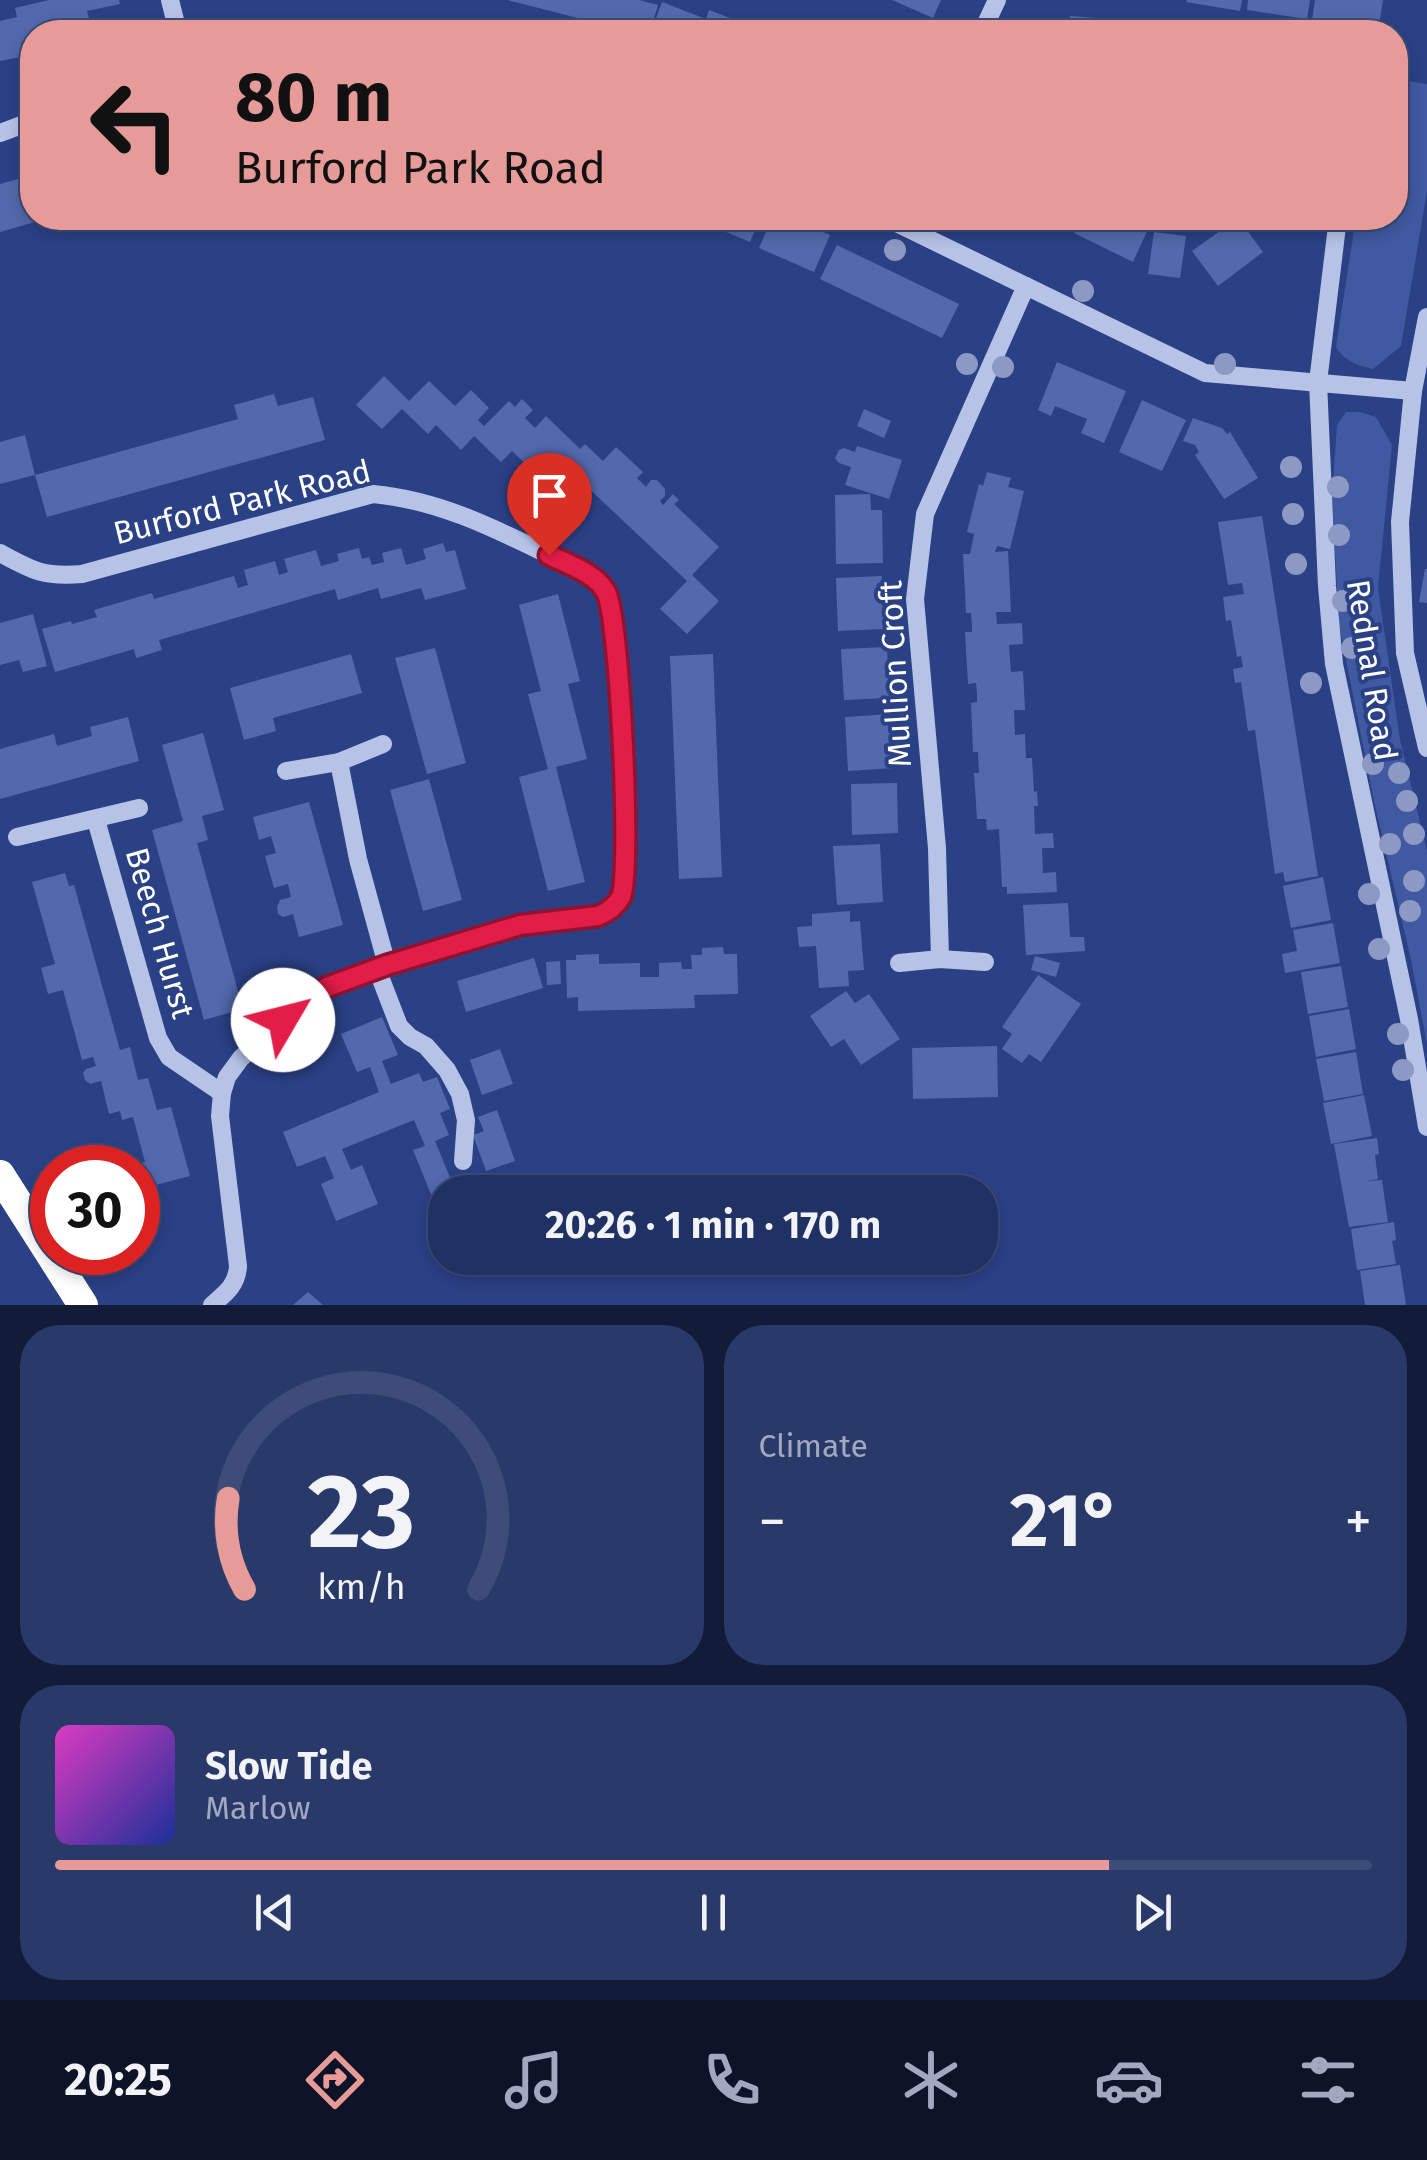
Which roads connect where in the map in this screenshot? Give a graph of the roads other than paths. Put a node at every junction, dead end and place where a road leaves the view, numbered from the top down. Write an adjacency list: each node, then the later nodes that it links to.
1 (916, 230): 3 (street)
2 (1337, 230): 5 (street, Rednal Road)
3 (1026, 286): 5 (street); 15 (street, Mullion Croft)
4 (1427, 317): 6 (street, Rednal Road)
5 (1318, 382): 6 (street); 20 (street, Rednal Road)
6 (1413, 390): 9 (street, Rednal Road)
7 (0, 553): 18 (street, Burford Park Road)
8 (384, 744): 10 (street)
9 (1427, 748)
10 (339, 762): 11 (street); 18 (street)
11 (286, 772)
12 (139, 808): 13 (street)
13 (96, 820): 14 (street); 19 (street, Beech Hurst)
14 (17, 837)
15 (940, 960): 16 (street); 17 (street)
16 (985, 962)
17 (899, 963)
18 (382, 967): 19 (street); 21 (street)
19 (222, 1093): 24 (street)
20 (1427, 1127)
21 (463, 1161)
22 (0, 1175): 23 (highway)
23 (83, 1305)
24 (212, 1305)

